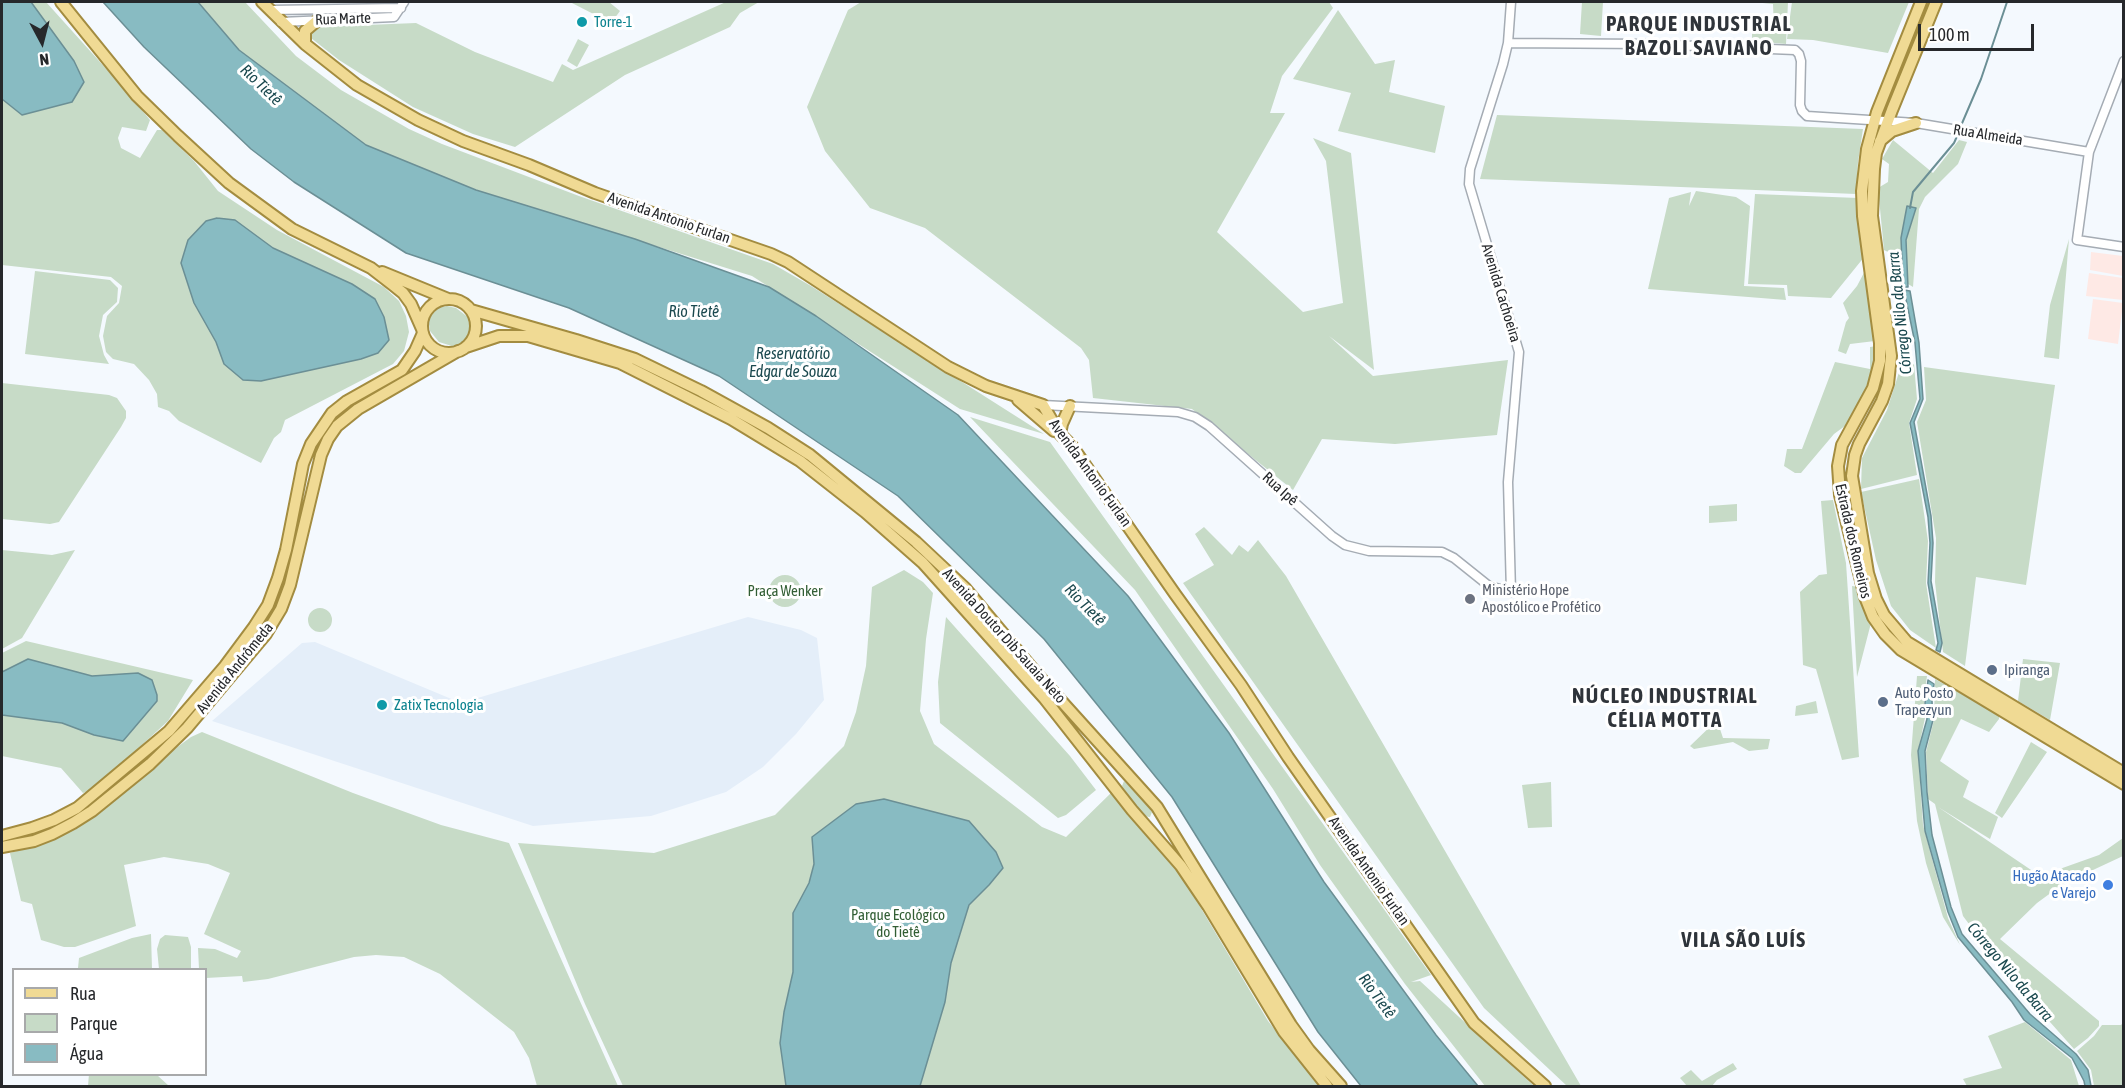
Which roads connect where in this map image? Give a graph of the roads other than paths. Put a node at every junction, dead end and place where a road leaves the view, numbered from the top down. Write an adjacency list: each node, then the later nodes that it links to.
1 (61, 2): 24 (main road)
2 (262, 2): 7 (main road, Avenida Antonio Furlan)
3 (1511, 2): 12 (street, Avenida Cachoeira)
4 (1921, 2): 15 (main road, Estrada dos Romeiros)
5 (1936, 2): 16 (main road, Estrada dos Romeiros)
6 (403, 5): 8 (street, Rua Marte); 9 (street, Rua Marte)
7 (271, 10): 8 (street, Rua Marte); 11 (main road, Avenida Antonio Furlan)
8 (300, 10): 10 (street)
9 (318, 20): 10 (street, Rua Marte); 13 (main road)
10 (299, 21): 11 (street, Rua Marte)
11 (281, 22): 13 (main road, Avenida Antonio Furlan)
12 (1508, 43): 17 (street, Rua Almeida); 36 (street, Avenida Cachoeira)
13 (305, 44): 29 (main road, Avenida Antonio Furlan)
14 (2124, 61): 22 (street)
15 (1887, 88): 16 (main road); 17 (main road, Estrada dos Romeiros)
16 (1892, 110): 18 (main road, Estrada dos Romeiros); 19 (main road)
17 (1875, 121): 18 (street, Rua Almeida); 33 (main road, Estrada dos Romeiros)
18 (1887, 122): 19 (street, Rua Almeida); 21 (main road, Estrada dos Romeiros)
19 (1903, 122): 20 (street, Rua Almeida)
20 (1917, 123): 21 (main road); 22 (street, Rua Almeida)
21 (1880, 141): 35 (main road, Estrada dos Romeiros)
22 (2089, 152): 23 (street)
23 (2124, 247)
24 (371, 268): 25 (main road); 27 (main road)
25 (448, 299): 26 (main road); 27 (main road)
26 (471, 310): 28 (main road); 37 (main road, Avenida Doutor Dib Sauaia Neto)
27 (423, 331): 28 (main road); 43 (main road, Avenida Andrômeda)
28 (462, 349): 39 (main road, Avenida Doutor Dib Sauaia Neto); 44 (main road, Avenida Andrômeda)
29 (1013, 396): 30 (main road, Avenida Antonio Furlan); 34 (main road)
30 (1043, 405): 31 (street, Rua Ipê); 32 (main road, Avenida Antonio Furlan)
31 (1070, 406): 32 (main road); 36 (street, Rua Ipê)
32 (1060, 434): 34 (main road, Avenida Antonio Furlan)
33 (1842, 445): 35 (main road); 40 (main road, Estrada dos Romeiros)
34 (1072, 446): 47 (main road, Avenida Antonio Furlan)
35 (1855, 455): 38 (main road, Estrada dos Romeiros)
36 (1511, 592)
37 (1128, 773): 39 (main road); 41 (main road, Avenida Doutor Dib Sauaia Neto)
38 (2124, 773)
39 (1111, 782): 42 (main road, Avenida Doutor Dib Sauaia Neto)
40 (2124, 784)
41 (1157, 807): 42 (main road); 46 (main road, Avenida Doutor Dib Sauaia Neto)
42 (1141, 821): 45 (main road, Avenida Doutor Dib Sauaia Neto)
43 (2, 836)
44 (2, 847)
45 (1327, 1086)
46 (1341, 1086)
47 (1545, 1086)

